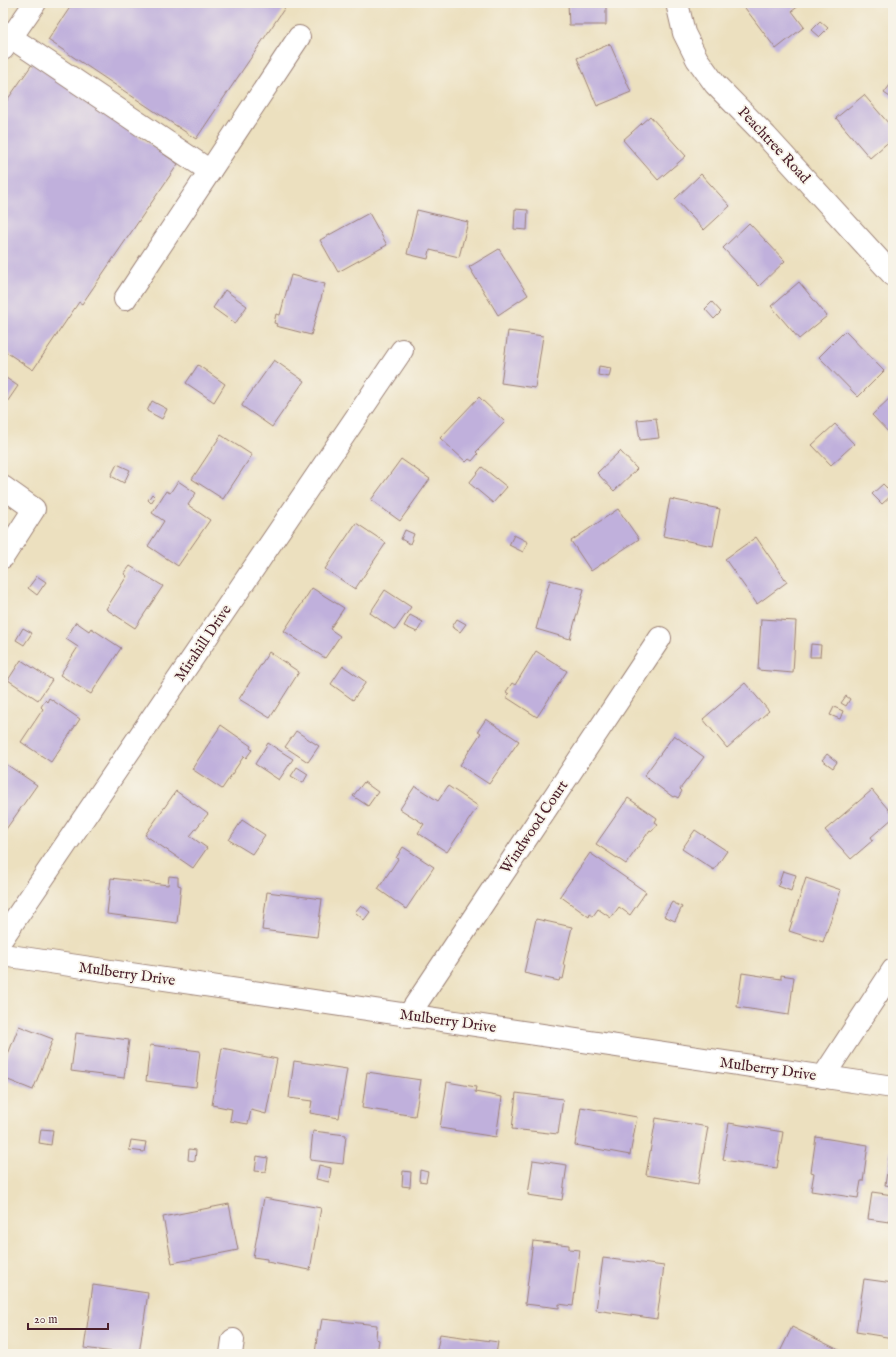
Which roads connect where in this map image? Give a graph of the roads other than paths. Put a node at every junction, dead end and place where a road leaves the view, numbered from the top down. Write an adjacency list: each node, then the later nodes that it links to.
1 (35, 3): 4 (street)
2 (677, 3): 6 (street, Peachtree Road)
3 (299, 37): 5 (street)
4 (6, 39): 5 (street)
5 (210, 171): 7 (street)
6 (891, 267)
7 (125, 299)
8 (402, 350): 12 (street, Mirahill Drive)
9 (3, 487): 10 (street)
10 (3, 557)
11 (660, 638): 15 (street, Windwood Court)
12 (3, 937)
13 (3, 955): 15 (street, Mulberry Drive)
14 (893, 970): 16 (street)
15 (408, 1016): 16 (street, Mulberry Drive)
16 (823, 1077): 17 (street, Mulberry Drive)
17 (893, 1087)

